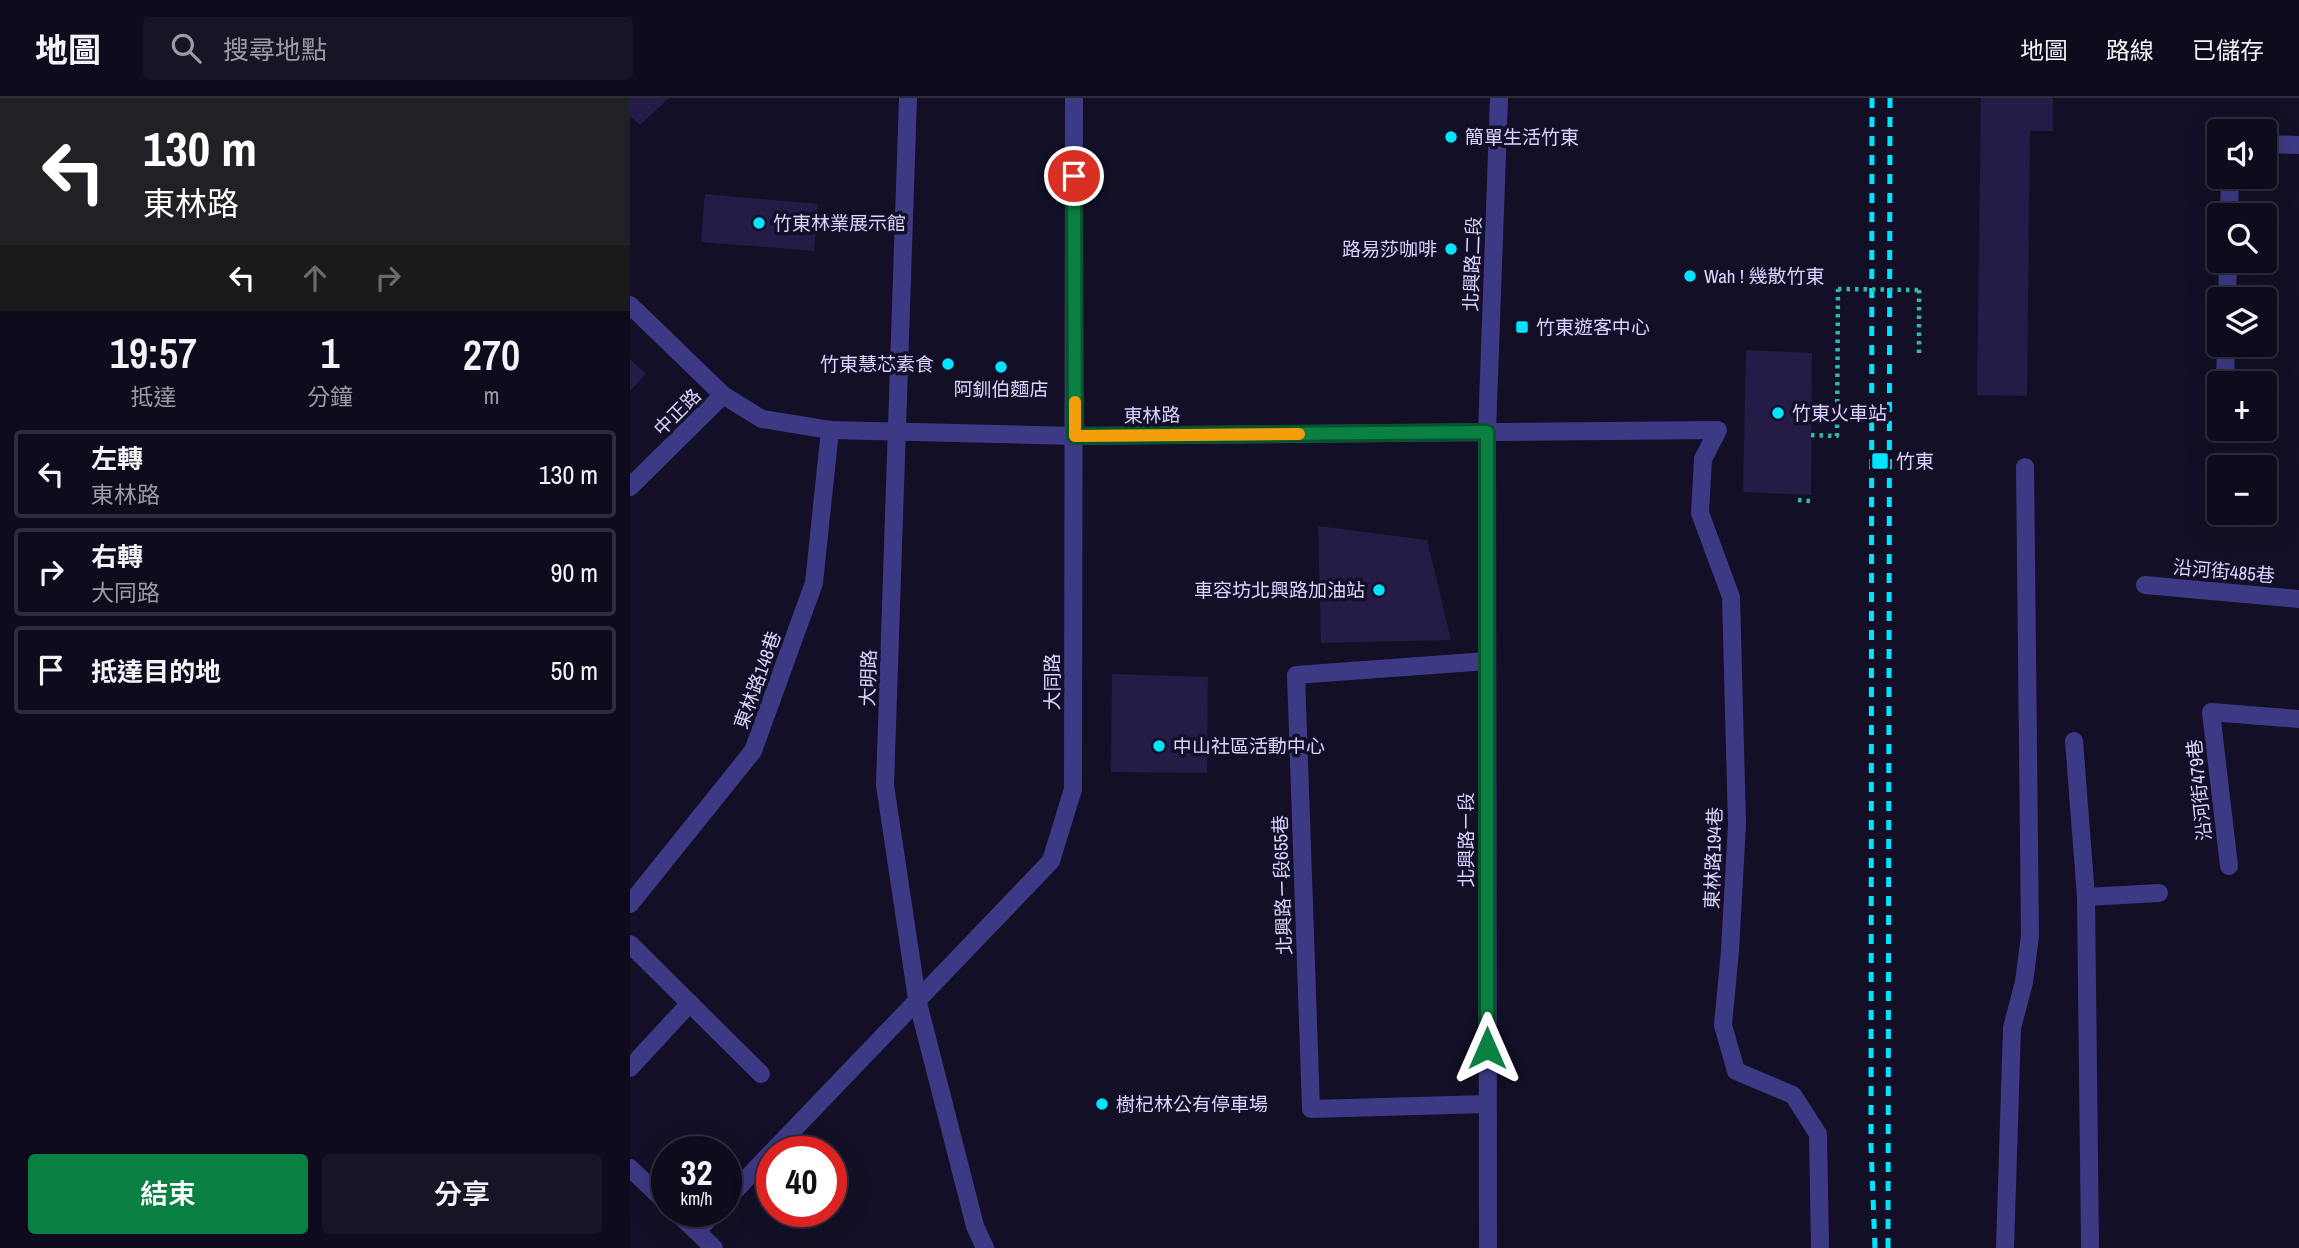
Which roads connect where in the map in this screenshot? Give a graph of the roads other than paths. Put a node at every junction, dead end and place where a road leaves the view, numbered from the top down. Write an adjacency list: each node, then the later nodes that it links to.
1 (908, 98): 10 (street, 大明路)
2 (1074, 98): 12 (street, 大同路)
3 (1499, 98): 11 (street, 北興路二段)
4 (2277, 144): 5 (street)
5 (2299, 145)
6 (630, 305): 7 (street, 東林路)
7 (723, 396): 8 (street, 東林路); 14 (street, 中正路)
8 (830, 430): 10 (street, 東林路); 23 (street, 東林路148巷)
9 (1718, 430): 11 (street, 東林路); 41 (street, 東林路194巷)
10 (897, 431): 12 (street, 東林路); 25 (street, 大明路)
11 (1487, 432): 12 (street, 東林路); 17 (street, 北興路ㄧ段)
12 (1075, 436): 25 (street, 大同路)
13 (2025, 467): 42 (street)
14 (630, 487)
15 (2145, 585): 16 (street, 沿河街485巷)
16 (2299, 599)
17 (1487, 661): 29 (street, 北興路ㄧ段); 29 (street, 北興路ㄧ段655巷)
18 (2299, 719): 20 (street, 沿河街479巷)
19 (2074, 741): 22 (street)
20 (2229, 866)
21 (2159, 893): 22 (street)
22 (2086, 897): 43 (street)
23 (630, 904)
24 (630, 944): 26 (street)
25 (917, 999): 30 (street, 大同路); 39 (street, 大明路)
26 (690, 1003): 27 (street); 28 (street)
27 (630, 1068)
28 (761, 1074)
29 (1487, 1104): 40 (street, 北興路ㄧ段)
30 (787, 1136)
31 (630, 1168): 34 (street)
32 (756, 1169): 33 (street, 大同路)
33 (742, 1183)
34 (651, 1188)
35 (693, 1227): 37 (street)
36 (701, 1227): 37 (street)
37 (697, 1231): 38 (street)
38 (714, 1248)
39 (985, 1248)
40 (1488, 1248)
41 (1820, 1248)
42 (2005, 1248)
43 (2090, 1248)

